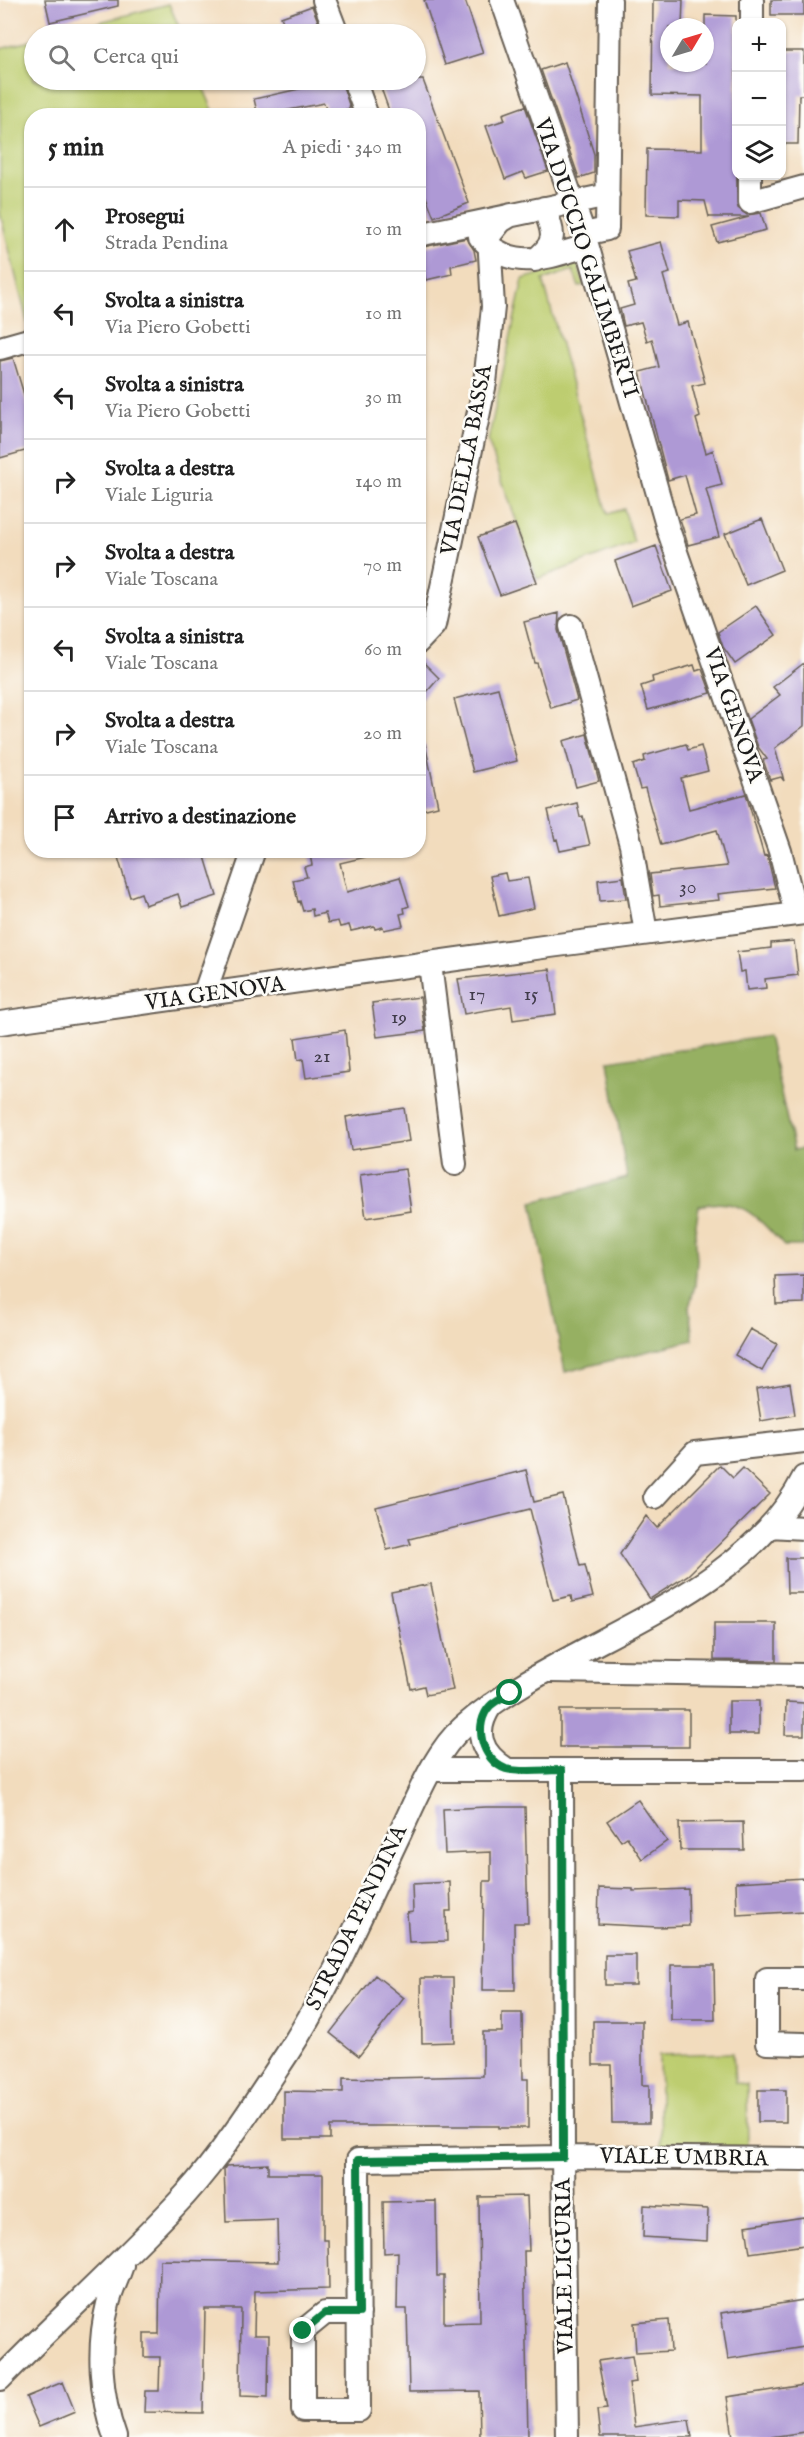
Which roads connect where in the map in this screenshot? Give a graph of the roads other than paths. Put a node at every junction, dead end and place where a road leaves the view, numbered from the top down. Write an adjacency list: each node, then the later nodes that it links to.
1 (324, 0): 6 (street)
2 (502, 0): 12 (street, VIA DUCCIO GALIMBERTI)
3 (610, 0): 11 (street)
4 (752, 0): 5 (street)
5 (752, 18)
6 (333, 24)
7 (358, 90): 8 (street)
8 (364, 108)
9 (750, 180): 10 (street)
10 (804, 187)
11 (608, 195): 12 (street); 17 (street)
12 (572, 203): 13 (street); 17 (street, VIA DUCCIO GALIMBERTI)
13 (544, 208): 14 (street); 19 (street)
14 (511, 215): 15 (street); 18 (street)
15 (472, 223): 16 (street); 18 (street)
16 (426, 233)
17 (585, 240): 19 (street); 23 (street, VIA DUCCIO GALIMBERTI)
18 (488, 245): 19 (street); 20 (street, VIA DELLA BASSA)
19 (525, 260): 20 (street, VIA DELLA BASSA)
20 (493, 307): 25 (street, VIA DELLA BASSA)
21 (24, 341): 22 (street)
22 (0, 348)
23 (665, 518): 27 (street, VIA GENOVA)
24 (571, 626): 28 (street)
25 (426, 634)
26 (251, 858): 30 (street)
27 (800, 913): 28 (street, VIA GENOVA)
28 (646, 933): 29 (street, VIA GENOVA)
29 (430, 964): 30 (street, VIA GENOVA); 32 (street)
30 (204, 995): 31 (street, VIA GENOVA)
31 (0, 1023)
32 (455, 1164)
33 (804, 1441): 35 (street)
34 (804, 1477): 36 (street, STRADA PENDINA)
35 (655, 1497)
36 (770, 1526): 37 (street); 38 (street, STRADA PENDINA)
37 (800, 1528)
38 (549, 1671): 39 (street); 40 (street, STRADA PENDINA)
39 (804, 1674)
40 (491, 1705): 41 (street); 42 (street, STRADA PENDINA)
41 (506, 1769): 42 (street); 43 (street)
42 (432, 1770): 49 (street, STRADA PENDINA)
43 (562, 1770): 44 (street); 47 (street, VIALE LIGURIA)
44 (804, 1770)
45 (804, 1980): 46 (street)
46 (804, 2044)
47 (563, 2157): 48 (street, VIALE UMBRIA); 50 (street, VIALE UMBRIA); 53 (street, VIALE LIGURIA)
48 (804, 2159)
49 (125, 2258): 51 (street, STRADA PENDINA); 52 (street)
50 (359, 2313): 50 (street)
51 (0, 2379)
52 (115, 2437)
53 (567, 2437)

